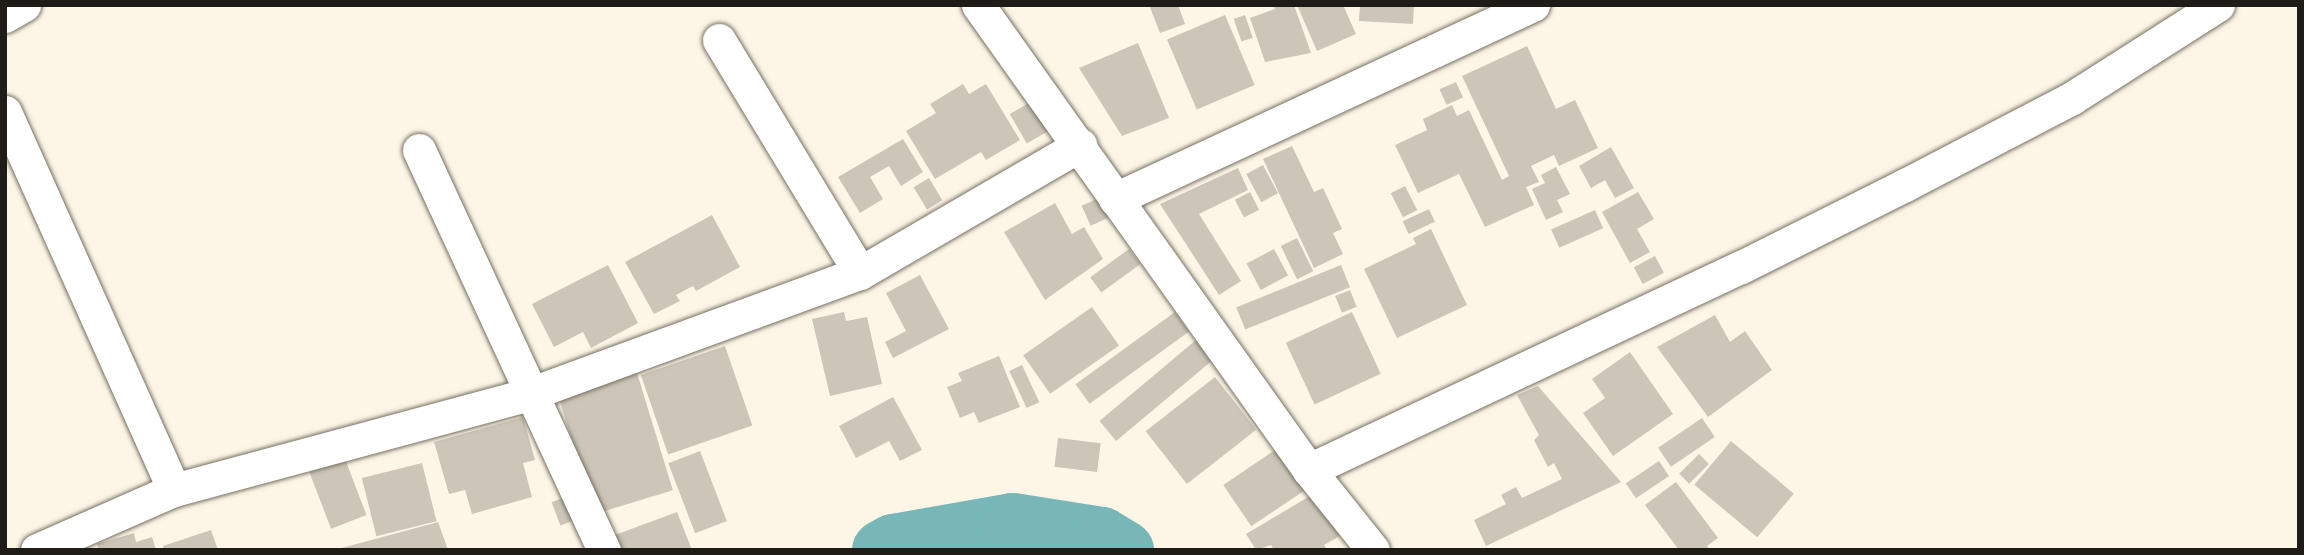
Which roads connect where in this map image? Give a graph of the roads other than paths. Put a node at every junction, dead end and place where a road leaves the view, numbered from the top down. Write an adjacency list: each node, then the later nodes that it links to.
1 (24, 5): 5 (street)
2 (978, 5): 8 (street)
3 (1533, 5): 10 (street)
4 (2218, 5): 13 (street)
5 (5, 16)
6 (719, 40): 11 (street)
7 (5, 112): 14 (street)
8 (1080, 145): 10 (street); 11 (street)
9 (419, 150): 12 (street)
10 (1115, 199): 13 (street)
11 (860, 274): 12 (street)
12 (529, 394): 14 (street); 16 (street)
13 (1309, 471): 17 (street)
14 (174, 490): 15 (street)
15 (37, 550)
16 (604, 550)
17 (1374, 550)

